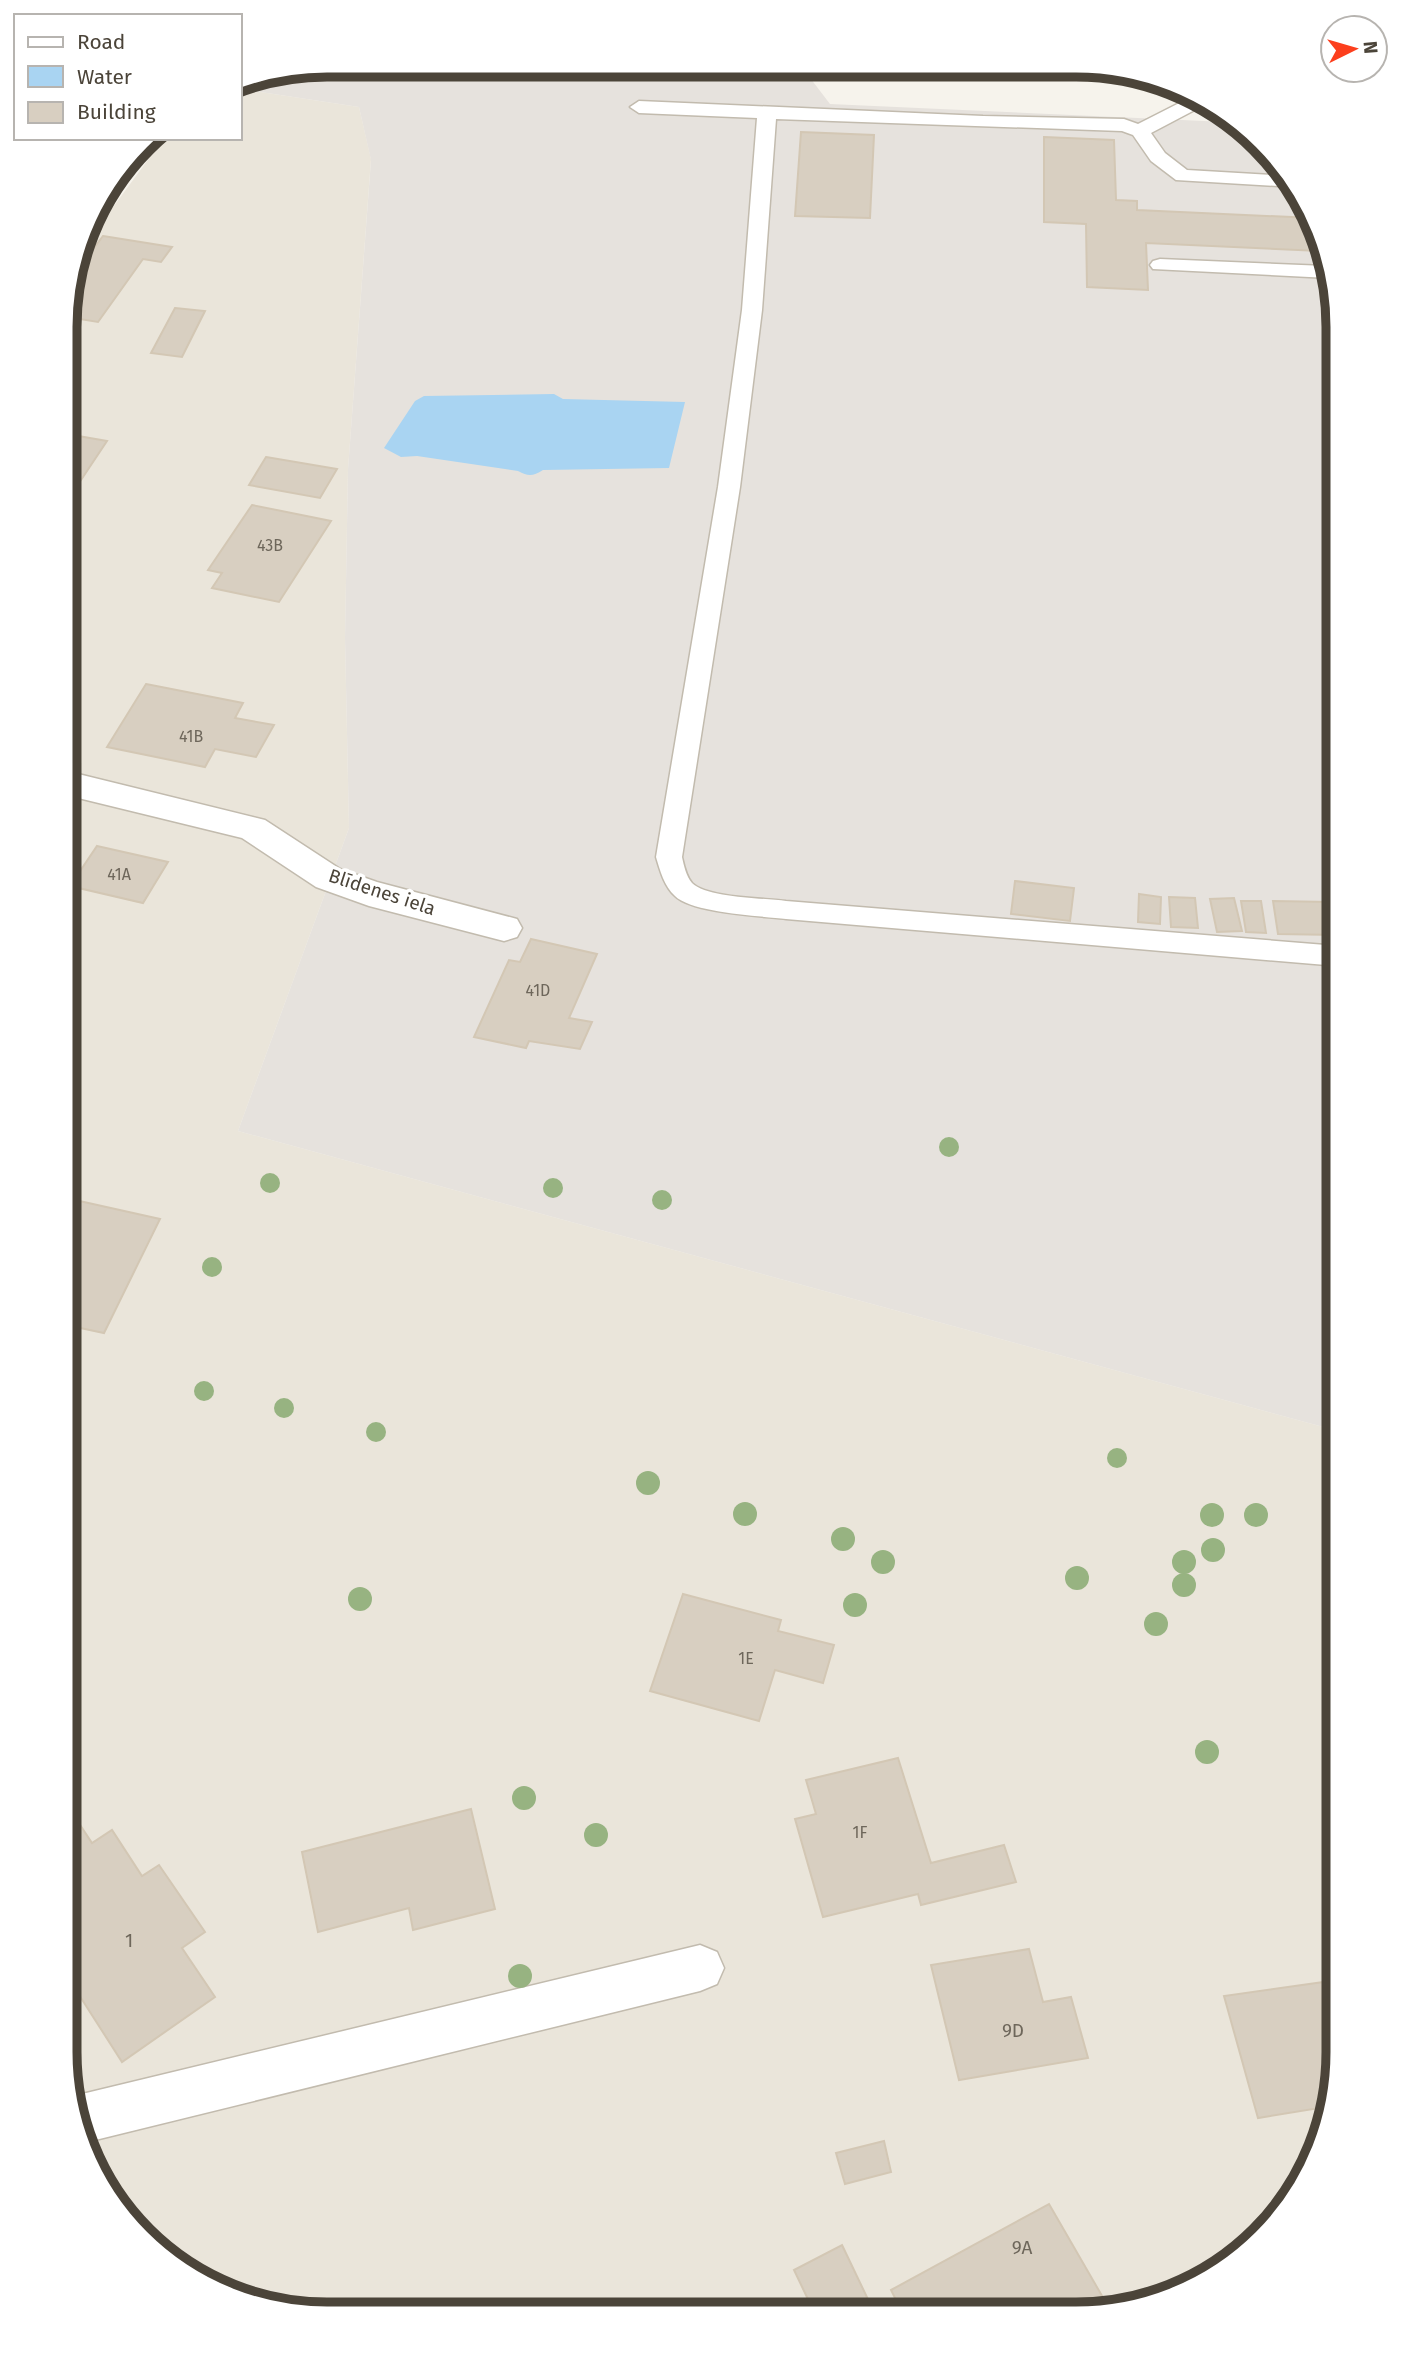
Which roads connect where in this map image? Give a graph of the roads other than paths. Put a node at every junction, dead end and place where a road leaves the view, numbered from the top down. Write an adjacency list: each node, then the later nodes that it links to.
1 (1190, 104): 4 (lane)
2 (639, 107): 3 (lane)
3 (767, 114): 4 (lane); 10 (lane)
4 (1140, 131): 5 (lane)
5 (1279, 181)
6 (1160, 265): 7 (lane)
7 (1319, 272)
8 (77, 786): 9 (street, Blīdenes iela)
9 (504, 928)
10 (1326, 955)
11 (700, 1968): 12 (street)
12 (86, 2118)

